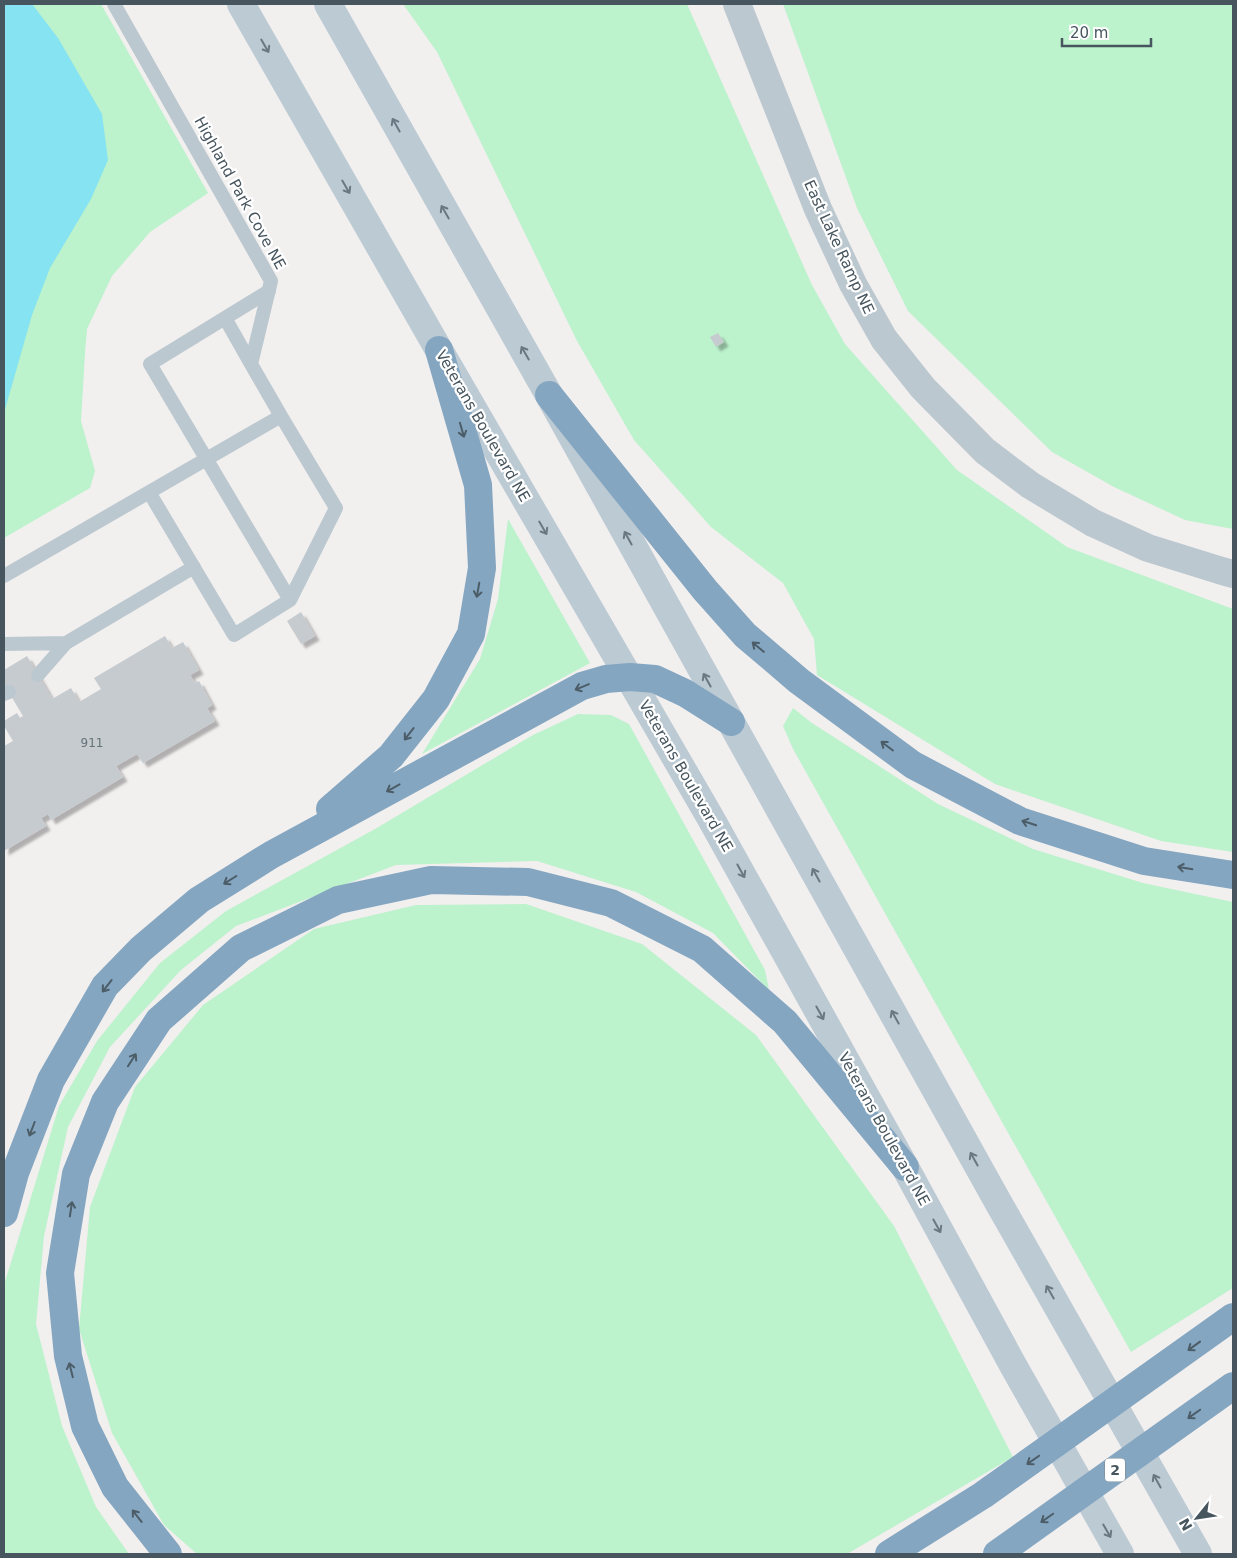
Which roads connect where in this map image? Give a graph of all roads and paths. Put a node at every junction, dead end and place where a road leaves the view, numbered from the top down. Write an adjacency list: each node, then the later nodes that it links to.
1 (114, 4): 5 (lane, Highland Park Cove NE)
2 (241, 4): 7 (main road, Veterans Boulevard NE, one-way to 7)
3 (328, 4): 9 (main road, one-way to 3)
4 (737, 4): 14 (street, East Lake Ramp NE)
5 (269, 291): 6 (lane); 8 (lane, Highland Park Cove NE)
6 (225, 318): 8 (lane); 11 (lane)
7 (439, 350): 20 (main road, Veterans Boulevard NE, one-way to 20); 22 (highway, one-way to 22)
8 (252, 364): 10 (lane)
9 (549, 395): 21 (main road, one-way to 9); 23 (highway, one-way to 9)
10 (281, 416): 11 (lane); 16 (lane)
11 (206, 459): 12 (lane); 16 (lane)
12 (149, 492): 13 (lane); 15 (lane)
13 (194, 567): 16 (lane); 17 (lane)
14 (1233, 574)
15 (4, 576)
16 (290, 600)
17 (66, 643): 18 (lane); 19 (lane)
18 (4, 644)
19 (38, 675)
20 (630, 677): 21 (highway); 22 (highway, one-way to 22); 24 (main road, Veterans Boulevard NE, one-way to 24)
21 (731, 722): 32 (main road, one-way to 21)
22 (271, 854): 25 (highway, one-way to 25)
23 (1233, 875)
24 (905, 1167): 28 (highway, one-way to 24); 31 (main road, Veterans Boulevard NE, one-way to 31)
25 (4, 1213)
26 (1233, 1317): 29 (highway, one-way to 29)
27 (1233, 1386): 30 (highway, 2, one-way to 30)
28 (168, 1554)
29 (889, 1554)
30 (997, 1554)
31 (1120, 1554)
32 (1198, 1554)

